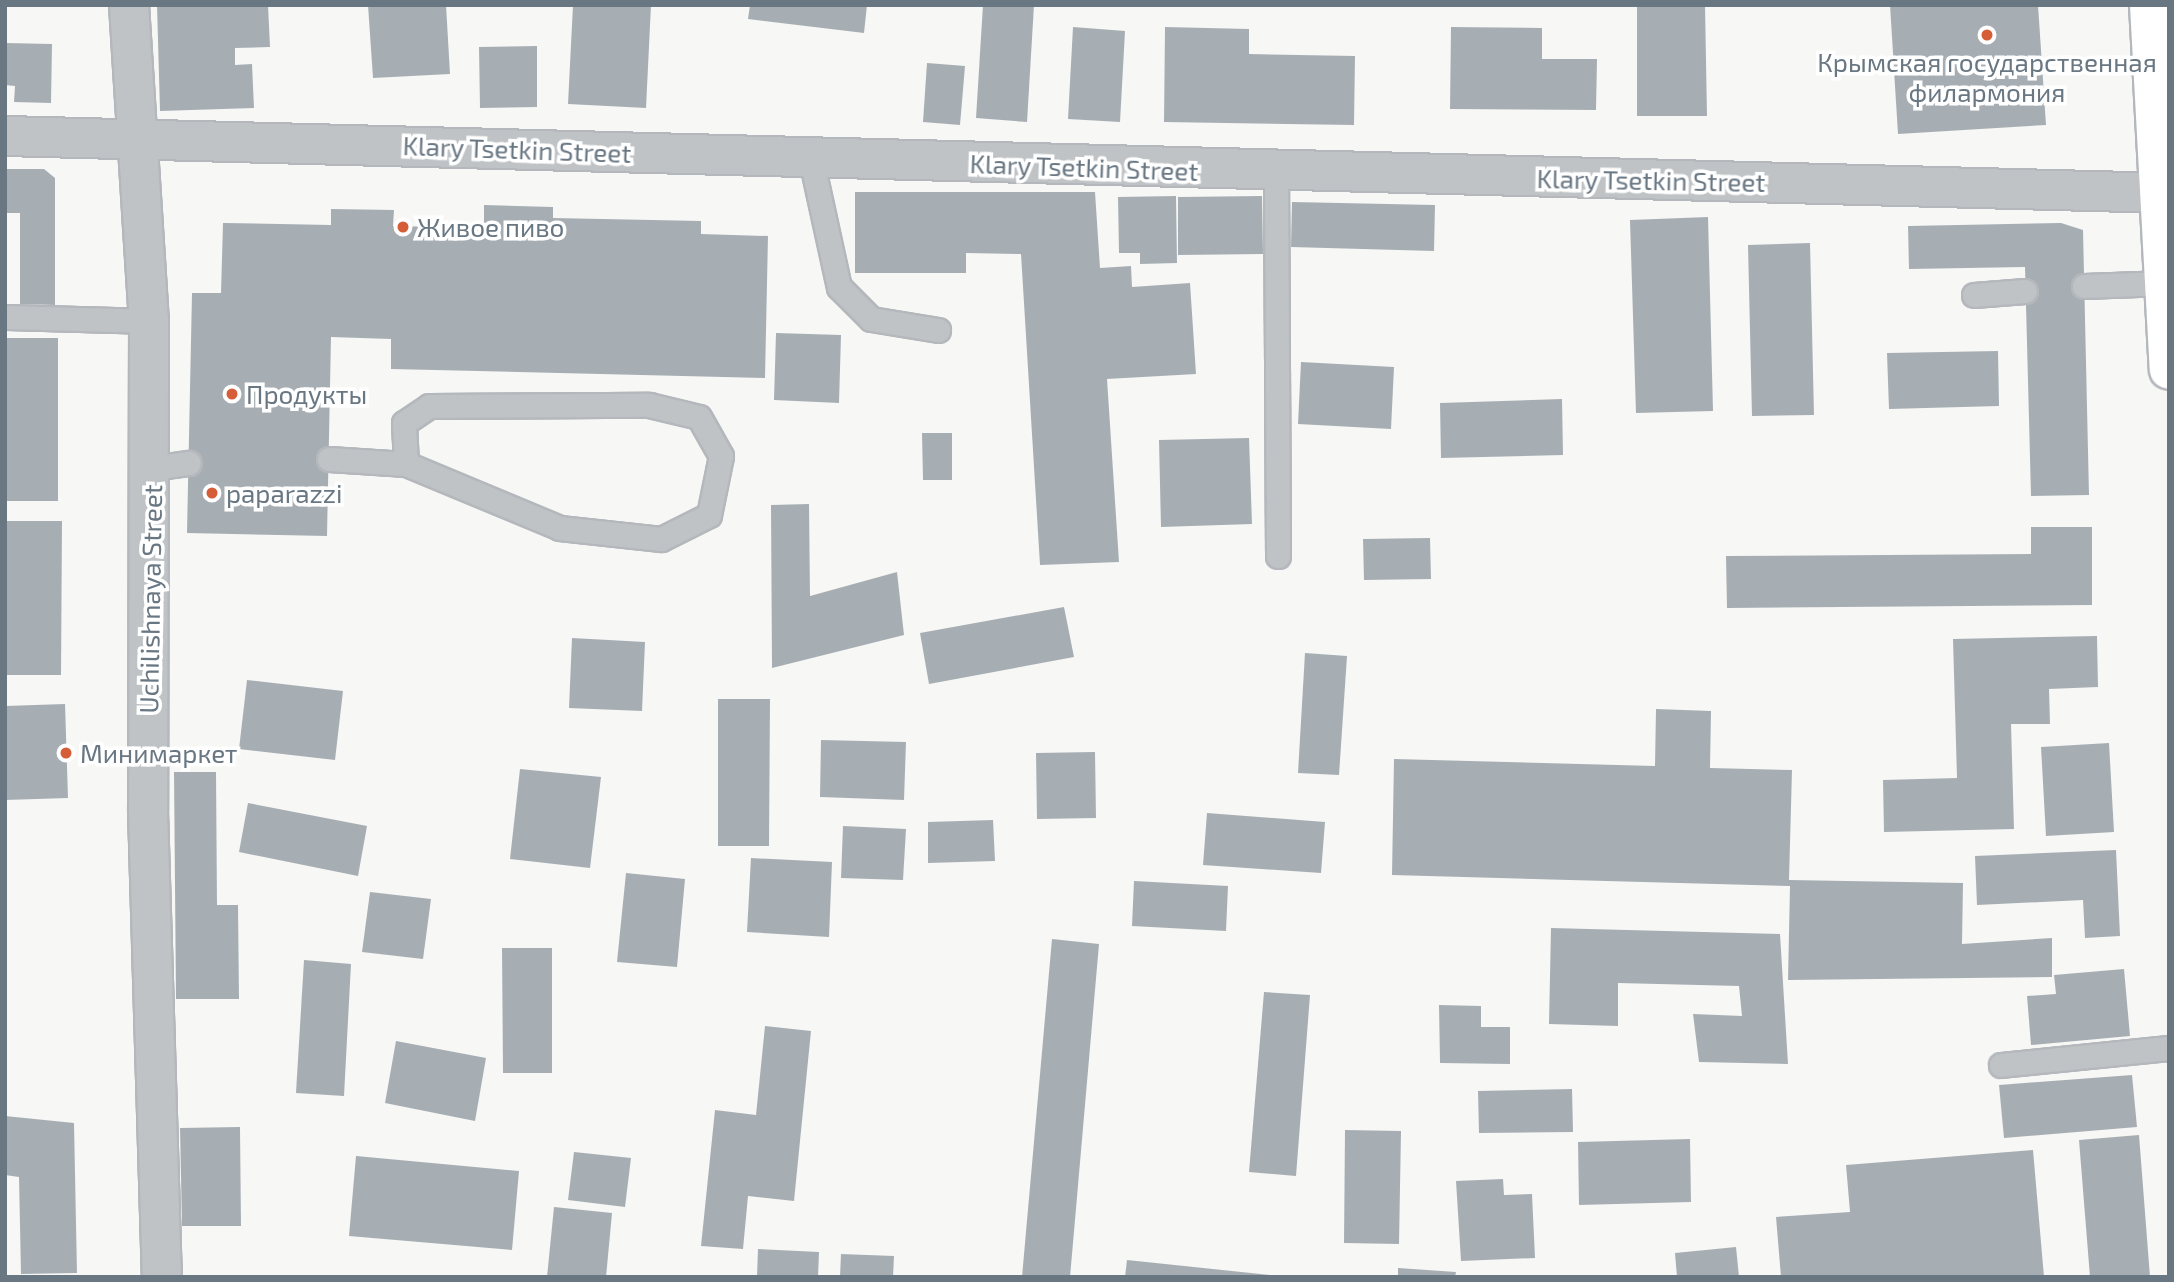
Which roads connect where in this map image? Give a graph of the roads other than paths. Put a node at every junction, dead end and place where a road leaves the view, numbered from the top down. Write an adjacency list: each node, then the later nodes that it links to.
1 (129, 5): 4 (street, Uchilishnaya Street)
2 (2149, 5): 7 (main road)
3 (5, 136): 4 (street, Klary Tsetkin Street)
4 (138, 137): 5 (street, Klary Tsetkin Street); 13 (street, Uchilishnaya Street)
5 (811, 159): 6 (street, Klary Tsetkin Street); 14 (lane)
6 (1276, 172): 7 (street, Klary Tsetkin Street); 20 (lane)
7 (2163, 193): 8 (main road)
8 (2166, 283): 9 (lane); 15 (main road)
9 (2084, 286)
10 (2025, 291): 11 (lane)
11 (1974, 295)
12 (5, 317): 13 (lane)
13 (149, 321): 19 (street, Uchilishnaya Street)
14 (938, 330)
15 (2169, 369)
16 (329, 459): 18 (lane)
17 (189, 463): 19 (lane)
18 (406, 464): 18 (lane)
19 (152, 468): 23 (street, Uchilishnaya Street)
20 (1279, 556)
21 (2169, 1048): 22 (lane)
22 (2001, 1065)
23 (162, 1277)

